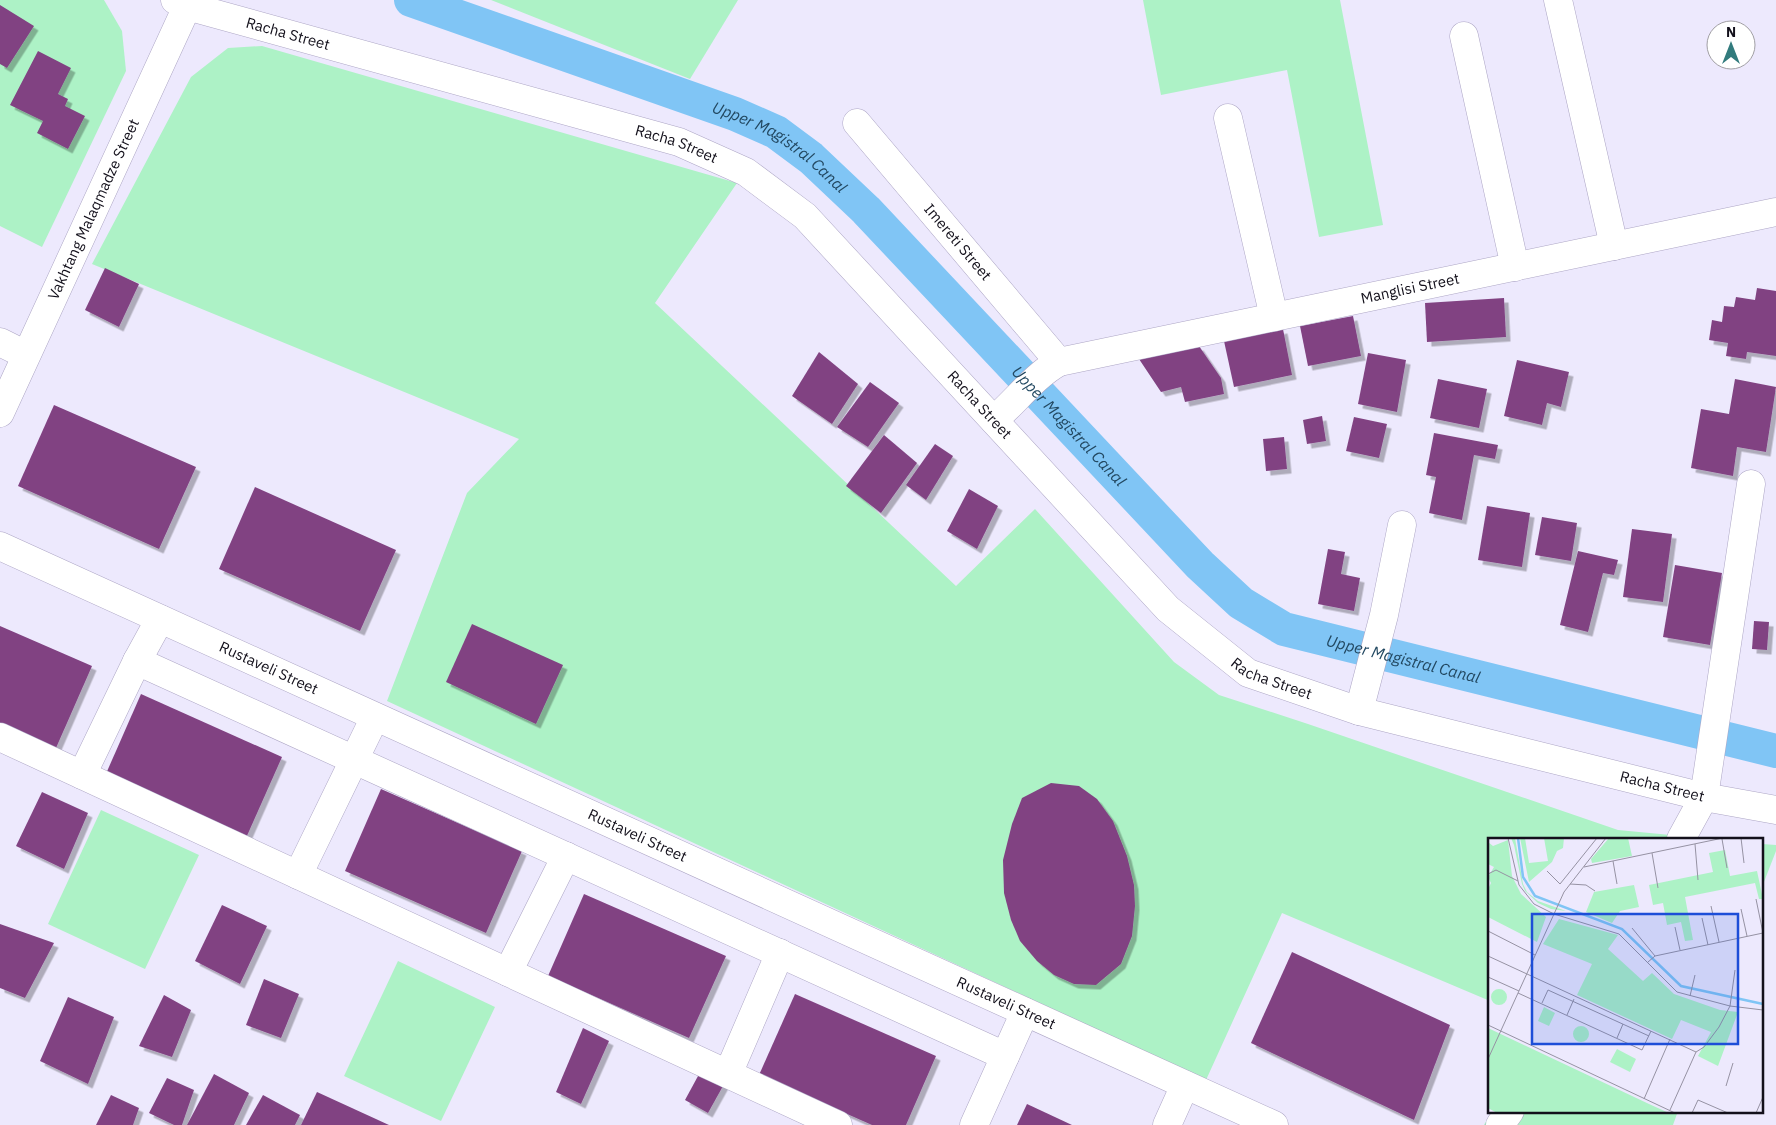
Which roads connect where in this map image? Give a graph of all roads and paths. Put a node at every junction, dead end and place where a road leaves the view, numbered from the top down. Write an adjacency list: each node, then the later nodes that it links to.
1 (1558, 0): 7 (street)
2 (184, 2): 11 (street, Vakhtang Malaqmadze Street); 14 (street, Racha Street)
3 (1464, 36): 8 (street)
4 (1228, 118): 9 (street)
5 (857, 123): 12 (street, Imereti Street)
6 (1776, 212): 7 (street, Manglisi Street)
7 (1614, 246): 8 (street, Manglisi Street)
8 (1515, 267): 9 (street, Manglisi Street)
9 (1274, 317): 12 (street, Manglisi Street)
10 (0, 342): 11 (street)
11 (26, 355): 13 (street, Vakhtang Malaqmadze Street)
12 (1052, 366): 14 (street)
13 (0, 413)
14 (1003, 413): 20 (street, Racha Street)
15 (1750, 484): 25 (street)
16 (1402, 525): 20 (street)
17 (0, 546): 18 (street, Rustaveli Street)
18 (160, 619): 19 (street); 21 (street, Rustaveli Street)
19 (137, 661): 23 (street); 24 (street)
20 (1360, 711): 25 (street, Racha Street)
21 (375, 716): 23 (street); 32 (street, Rustaveli Street)
22 (0, 737): 24 (street)
23 (354, 760): 28 (street); 29 (street)
24 (82, 775): 29 (street)
25 (1704, 797): 26 (street, Racha Street); 27 (street)
26 (1776, 810)
27 (1682, 838)
28 (566, 856): 30 (street); 31 (street)
29 (298, 875): 31 (street)
30 (780, 954): 33 (street); 34 (street)
31 (508, 972): 34 (street)
32 (1025, 1012): 33 (street); 35 (street, Rustaveli Street)
33 (1005, 1056): 38 (street)
34 (728, 1074): 37 (street)
35 (1185, 1085): 39 (street); 40 (street, Rustaveli Street)
36 (1509, 1112): 41 (street)
37 (838, 1125)
38 (974, 1125)
39 (1167, 1125)
40 (1274, 1125)
41 (1500, 1125)

